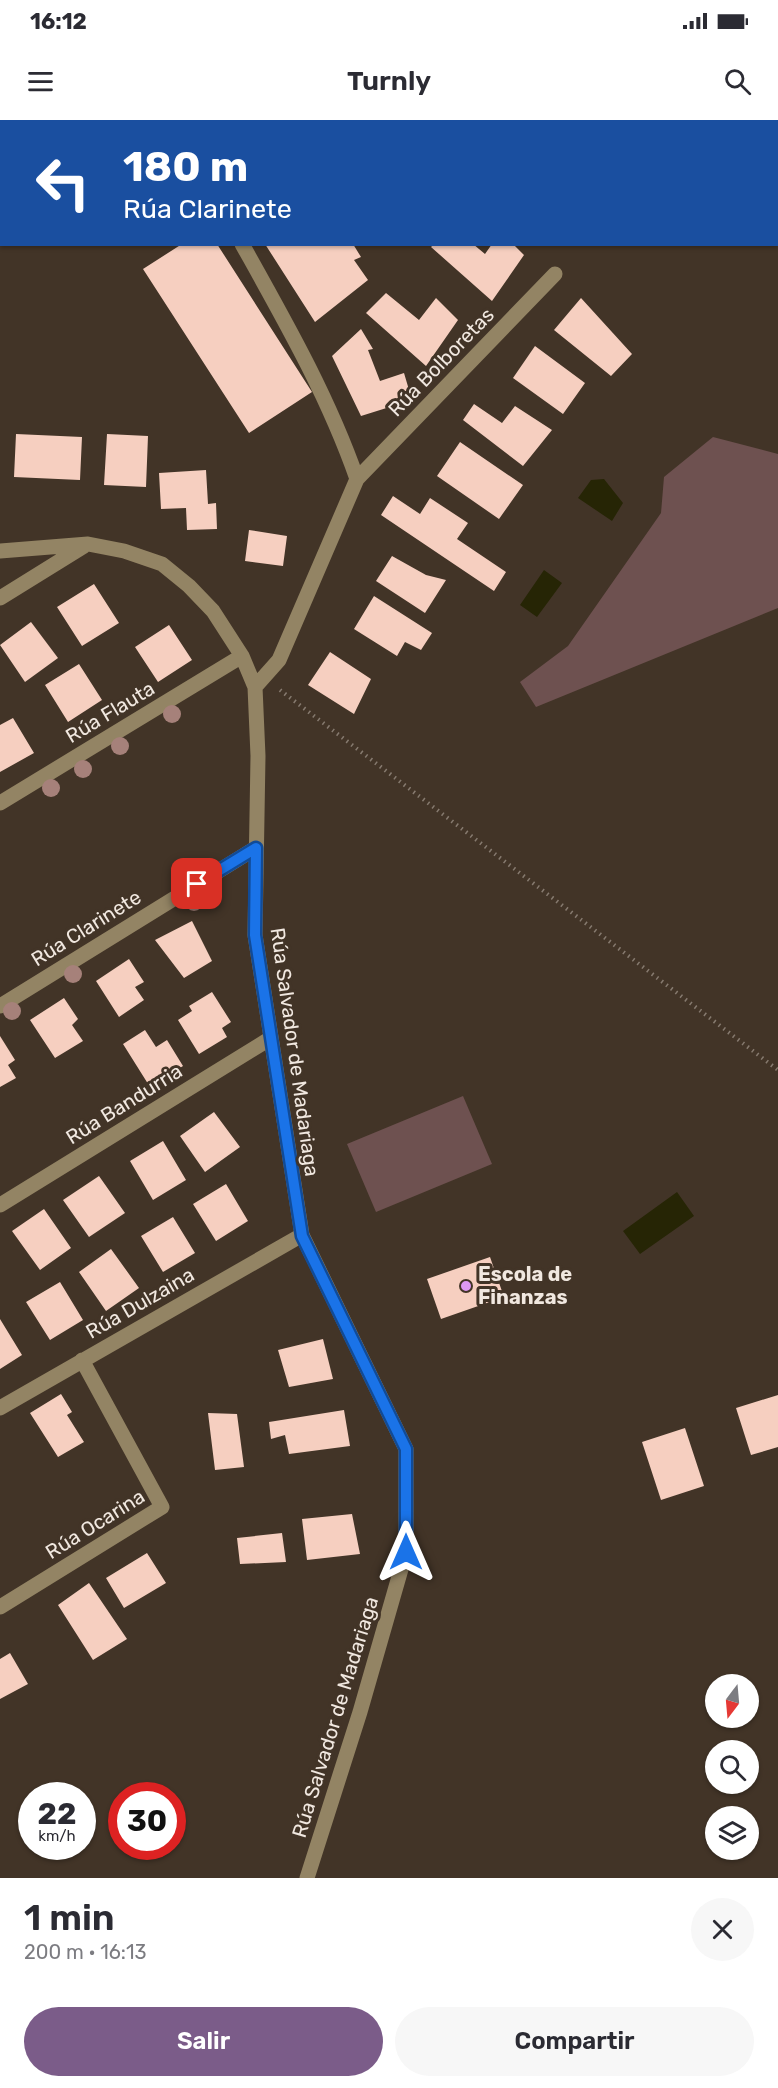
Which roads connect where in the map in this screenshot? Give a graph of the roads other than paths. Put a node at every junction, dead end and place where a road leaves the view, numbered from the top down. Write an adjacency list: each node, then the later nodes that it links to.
1 (243, 246): 3 (street)
2 (555, 274): 3 (street, Rúa Bolboretas)
3 (357, 479): 8 (street)
4 (88, 544): 5 (street); 6 (street); 7 (street)
5 (0, 551)
6 (0, 598)
7 (242, 656): 8 (street); 9 (street, Rúa Flauta)
8 (259, 682): 10 (street, Rúa Salvador de Madariaga)
9 (0, 803)
10 (256, 848): 11 (street, Rúa Clarinete); 12 (street, Rúa Salvador de Madariaga)
11 (0, 1006)
12 (271, 1038): 13 (street, Rúa Bandurria); 14 (street, Rúa Salvador de Madariaga)
13 (0, 1205)
14 (302, 1236): 15 (street, Rúa Dulzaina); 18 (street, Rúa Salvador de Madariaga)
15 (82, 1360): 16 (street, Rúa Dulzaina); 17 (street, Rúa Ocarina)
16 (0, 1408)
17 (0, 1607)
18 (307, 1878)

